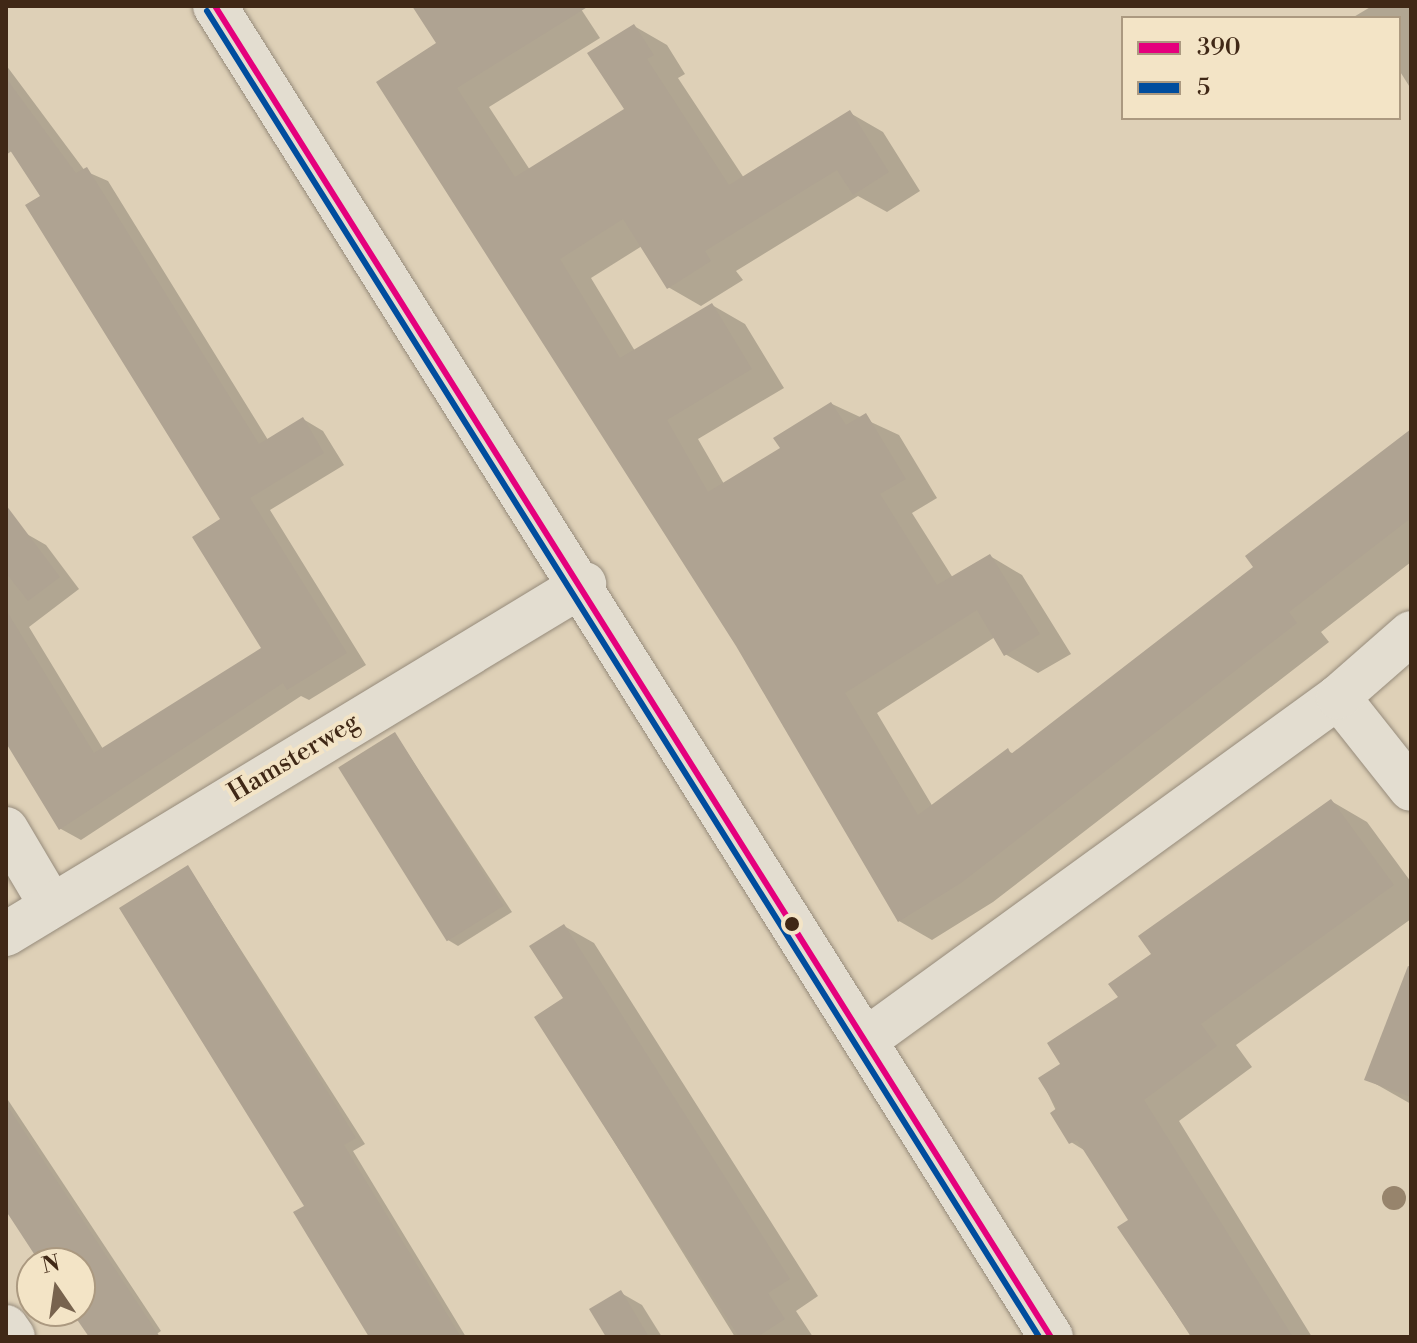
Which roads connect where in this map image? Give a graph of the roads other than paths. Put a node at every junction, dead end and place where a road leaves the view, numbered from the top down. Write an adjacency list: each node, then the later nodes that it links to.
1 (215, 6): 2 (street)
2 (584, 584): 7 (street, Hamsterweg); 9 (street)
3 (1411, 633): 4 (street)
4 (1338, 697): 5 (street); 9 (street)
5 (1411, 789)
6 (6, 829): 7 (street)
7 (51, 905): 8 (street, Hamsterweg)
8 (6, 934)
9 (867, 1039): 12 (street)
10 (6, 1327): 11 (street)
11 (13, 1337)
12 (1051, 1337)

